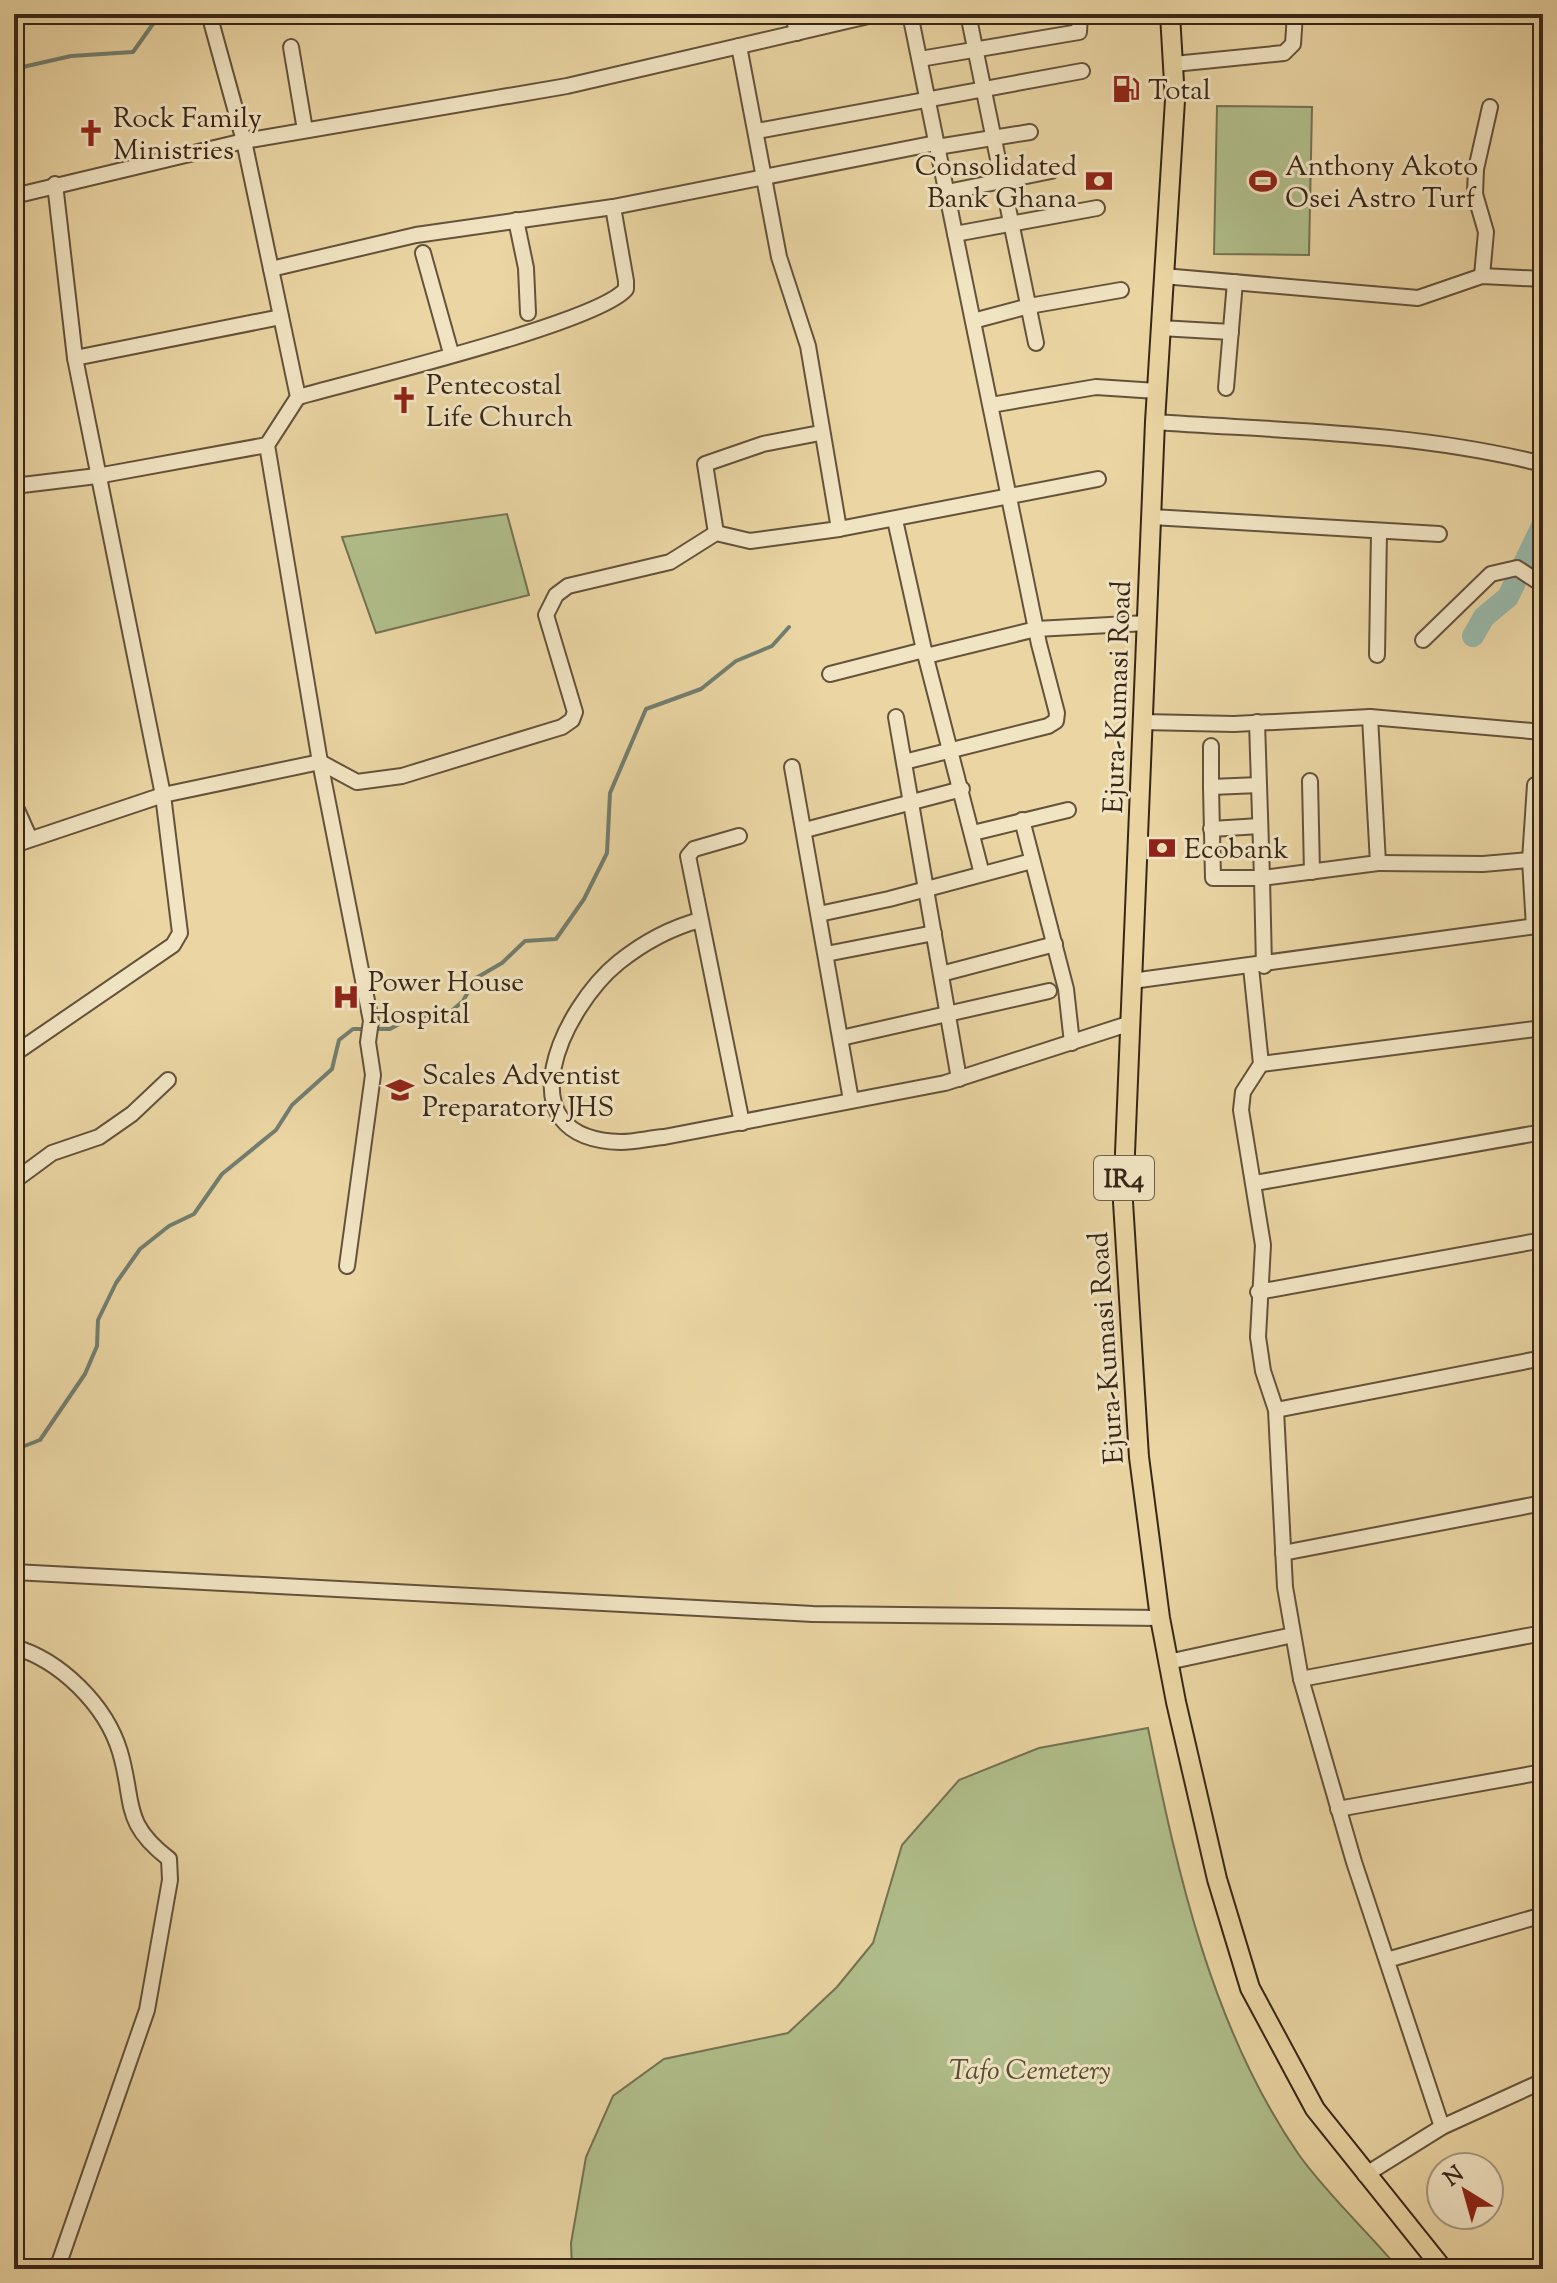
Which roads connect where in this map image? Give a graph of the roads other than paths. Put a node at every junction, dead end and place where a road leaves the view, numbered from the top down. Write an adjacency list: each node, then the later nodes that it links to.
1 (209, 14): 23 (street)
2 (793, 14): 9 (street)
3 (877, 14): 9 (street)
4 (910, 14): 13 (street)
5 (968, 14): 12 (street)
6 (1080, 14): 12 (street)
7 (1170, 14): 14 (main road, Ejura-Kumasi Road / IR4)
8 (1295, 14): 14 (street)
9 (797, 33): 10 (street)
10 (739, 46): 19 (street); 20 (street)
11 (291, 47): 19 (street)
12 (977, 49): 13 (street); 16 (street)
13 (920, 59): 17 (street)
14 (1174, 64): 38 (main road, Ejura-Kumasi Road / IR4)
15 (1082, 71): 16 (street)
16 (985, 89): 17 (street); 22 (street)
17 (927, 100): 20 (street); 24 (street)
18 (1490, 107): 39 (street)
19 (305, 130): 23 (street)
20 (757, 131): 26 (street)
21 (1030, 132): 22 (street)
22 (995, 137): 24 (street); 27 (street)
23 (244, 141): 28 (street); 37 (street)
24 (936, 145): 26 (street); 29 (street)
25 (1051, 171): 27 (street)
26 (765, 178): 31 (street); 57 (street)
27 (1004, 182): 29 (street); 34 (street)
28 (55, 184): 30 (street); 51 (street)
29 (947, 192): 35 (street)
30 (14, 196)
31 (613, 207): 33 (street); 50 (street)
32 (1097, 208): 34 (street)
33 (516, 220): 37 (street); 44 (street)
34 (1013, 225): 35 (street); 43 (street)
35 (955, 234): 46 (street)
36 (423, 253): 50 (street)
37 (271, 269): 45 (street)
38 (1163, 276): 41 (street); 47 (main road, Ejura-Kumasi Road / IR4)
39 (1482, 276): 40 (street); 41 (street)
40 (1543, 279)
41 (1235, 282): 48 (street)
42 (1121, 290): 43 (street)
43 (1029, 306): 46 (street); 49 (street)
44 (528, 313)
45 (281, 317): 51 (street); 54 (street)
46 (973, 321): 55 (street)
47 (1160, 328): 48 (street); 53 (main road, Ejura-Kumasi Road / IR4)
48 (1231, 332): 52 (street)
49 (1036, 343)
50 (451, 353): 54 (street)
51 (75, 358): 60 (street)
52 (1226, 388)
53 (1157, 391): 55 (street); 56 (main road, Ejura-Kumasi Road / IR4)
54 (298, 397): 58 (street)
55 (991, 405): 63 (street)
56 (1155, 422): 59 (street); 64 (main road, Ejura-Kumasi Road / IR4)
57 (820, 433): 66 (street); 68 (street)
58 (267, 445): 60 (street); 84 (street)
59 (1543, 464)
60 (97, 476): 62 (street); 92 (street)
61 (1098, 479): 63 (street)
62 (14, 486)
63 (1010, 498): 65 (street); 72 (street)
64 (1152, 517): 67 (street); 71 (main road, Ejura-Kumasi Road / IR4)
65 (895, 520): 66 (street); 74 (street)
66 (839, 529): 68 (street)
67 (1379, 532): 69 (street); 75 (street)
68 (716, 533): 84 (street)
69 (1439, 534)
70 (1543, 585): 73 (street)
71 (1147, 623): 72 (street); 79 (main road, Ejura-Kumasi Road / IR4)
72 (1036, 629): 74 (street); 83 (street)
73 (1423, 640)
74 (925, 653): 76 (street); 83 (street)
75 (1377, 655)
76 (830, 674)
77 (896, 717): 85 (street)
78 (1370, 717): 80 (street); 81 (street); 106 (street)
79 (1143, 722): 80 (street); 119 (main road, Ejura-Kumasi Road / IR4)
80 (1257, 722): 88 (street)
81 (1543, 732)
82 (1211, 746): 90 (street)
83 (950, 750): 85 (street); 91 (street)
84 (320, 762): 92 (street); 136 (street)
85 (904, 762): 93 (street)
86 (792, 767): 99 (street)
87 (1310, 781): 107 (street)
88 (1259, 785): 90 (street); 97 (street)
89 (1535, 785): 104 (street)
90 (1211, 787): 98 (street)
91 (962, 789): 93 (street); 100 (street)
92 (163, 795): 102 (street); 126 (street)
93 (911, 801): 99 (street); 110 (street)
94 (14, 803): 102 (street)
95 (1068, 810): 96 (street)
96 (1022, 820): 100 (street); 105 (street)
97 (1260, 826): 98 (street); 109 (street)
98 (1211, 829): 109 (street)
99 (805, 830): 111 (street)
100 (973, 833): 108 (street)
101 (739, 836): 112 (street)
102 (30, 839): 103 (street)
103 (14, 845)
104 (1530, 860): 106 (street); 113 (street)
105 (1032, 861): 108 (street); 115 (street)
106 (1378, 863): 107 (street)
107 (1312, 872): 109 (street)
108 (982, 874): 110 (street)
109 (1262, 878): 117 (street)
110 (926, 888): 111 (street); 114 (street)
111 (819, 914): 116 (street)
112 (700, 920): 131 (street); 131 (street)
113 (1538, 926): 117 (street)
114 (934, 933): 116 (street); 118 (street)
115 (1055, 944): 118 (street); 125 (street)
116 (826, 954): 124 (street)
117 (1257, 966): 119 (street); 127 (street)
118 (941, 974): 121 (street)
119 (1132, 981): 122 (main road, Ejura-Kumasi Road / IR4)
120 (1049, 991): 121 (street)
121 (948, 1012): 124 (street); 128 (street)
122 (1131, 1023): 125 (street); 143 (main road, Ejura-Kumasi Road / IR4)
123 (1543, 1028): 127 (street)
124 (841, 1038): 130 (street)
125 (1072, 1043): 128 (street)
126 (14, 1054)
127 (1261, 1064): 134 (street)
128 (959, 1079): 130 (street)
129 (168, 1080): 133 (street)
130 (851, 1100): 131 (street)
131 (742, 1123)
132 (1543, 1132): 134 (street)
133 (14, 1181)
134 (1255, 1183): 137 (street)
135 (1543, 1240): 137 (street)
136 (347, 1266)
137 (1258, 1292): 139 (street)
138 (1543, 1358): 139 (street)
139 (1276, 1410): 141 (street)
140 (1543, 1503): 141 (street)
141 (1283, 1553): 145 (street)
142 (14, 1572): 143 (street)
143 (1160, 1618): 147 (main road, Ejura-Kumasi Road / IR4)
144 (1543, 1633): 148 (street)
145 (1293, 1635): 147 (street); 148 (street)
146 (14, 1647): 156 (street)
147 (1168, 1662): 155 (main road, Ejura-Kumasi Road / IR4)
148 (1301, 1679): 150 (street)
149 (1543, 1772): 150 (street)
150 (1338, 1809): 152 (street)
151 (1543, 1915): 152 (street)
152 (1387, 1960): 154 (street)
153 (1543, 2081): 154 (street)
154 (1442, 2127): 155 (street)
155 (1365, 2175): 157 (main road, Ejura-Kumasi Road / IR4)
156 (57, 2269)
157 (1443, 2269)

